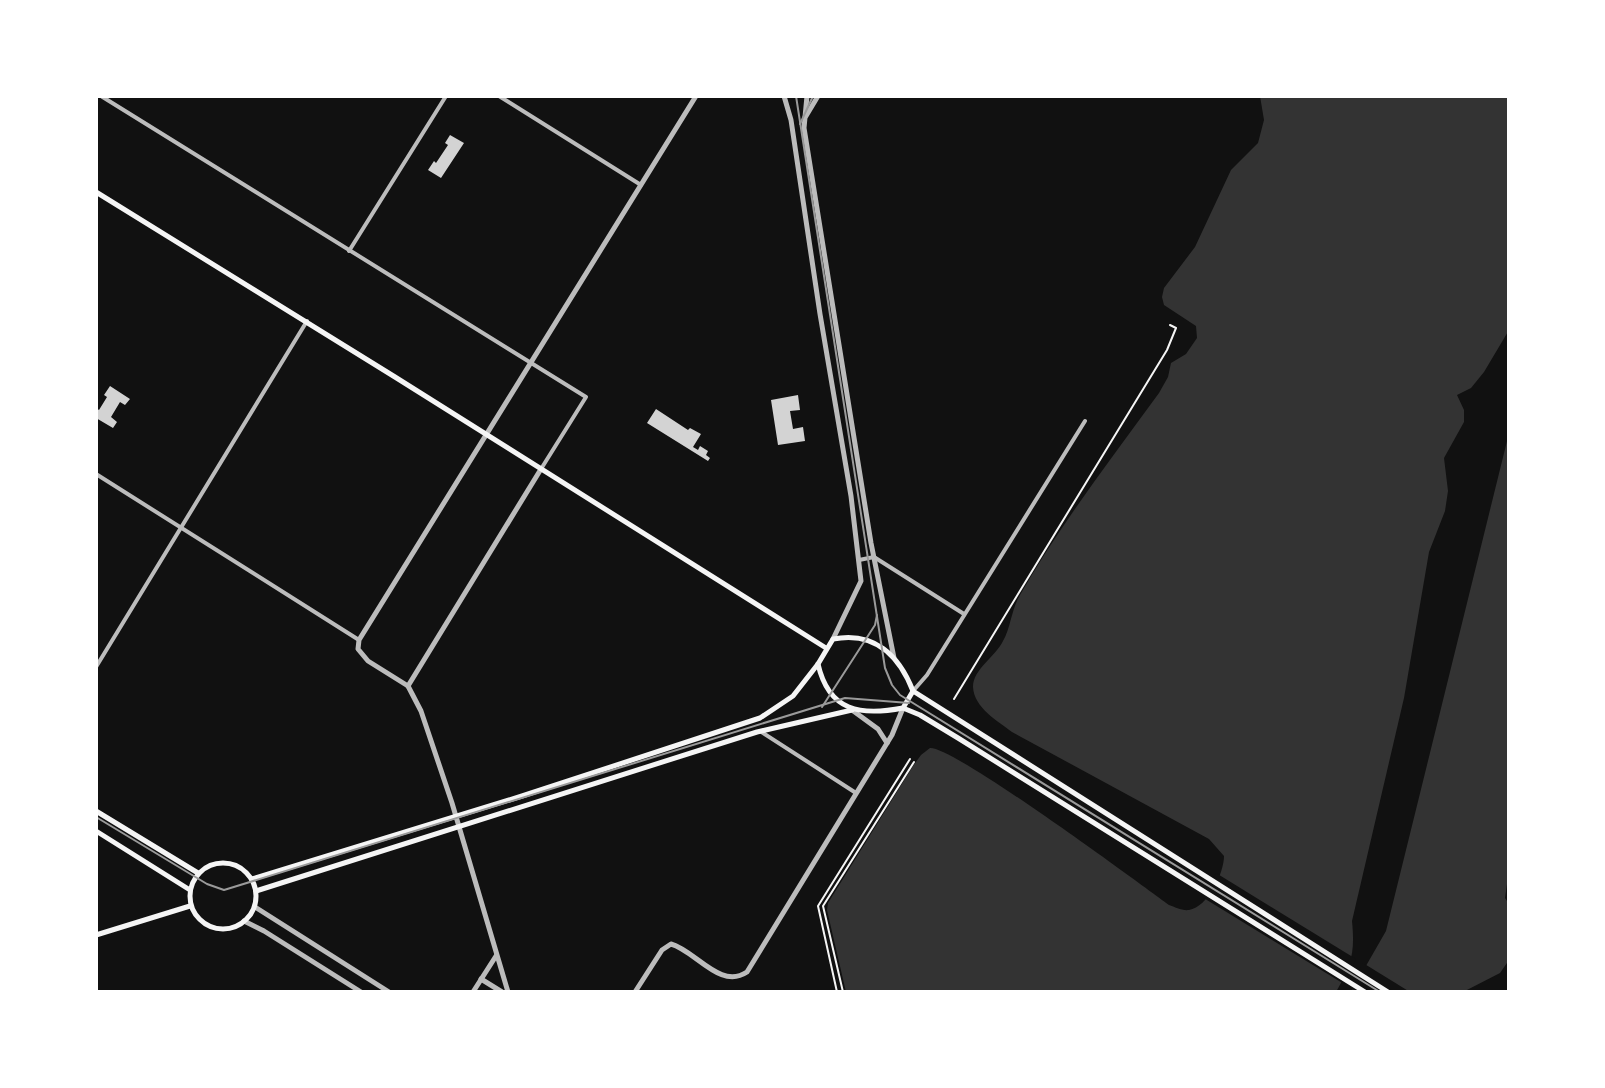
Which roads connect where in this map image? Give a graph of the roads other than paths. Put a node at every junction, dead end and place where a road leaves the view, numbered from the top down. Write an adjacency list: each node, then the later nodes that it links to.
1 (101, 96): 11 (street)
2 (446, 96): 11 (street)
3 (499, 96): 9 (street)
4 (696, 96): 9 (street)
5 (784, 96): 20 (street)
6 (807, 96): 8 (street)
7 (818, 96): 8 (street)
8 (804, 120): 19 (street)
9 (641, 185): 13 (street)
10 (96, 192): 12 (main road)
11 (349, 251): 13 (street)
12 (307, 321): 15 (main road); 18 (street)
13 (531, 363): 15 (street); 16 (street)
14 (1085, 421): 21 (street)
15 (486, 435): 16 (main road); 23 (street)
16 (541, 469): 24 (main road); 28 (street)
17 (96, 474): 18 (street)
18 (179, 527): 23 (street); 27 (street)
19 (874, 557): 20 (street); 21 (street); 25 (street)
20 (859, 560): 22 (street)
21 (964, 614): 29 (street)
22 (833, 639): 24 (main road); 25 (main road)
23 (359, 640): 28 (street)
24 (826, 648): 26 (main road)
25 (894, 658): 29 (main road)
26 (818, 664): 31 (main road); 36 (main road)
27 (96, 667)
28 (408, 686): 36 (street)
29 (913, 691): 30 (main road); 55 (main road)
30 (903, 708): 31 (main road); 33 (street); 54 (main road)
31 (852, 710): 32 (main road); 33 (street)
32 (760, 731): 34 (street); 37 (main road)
33 (887, 743): 34 (street)
34 (856, 793): 53 (street)
35 (96, 811): 39 (main road)
36 (456, 816): 37 (street); 40 (main road)
37 (459, 826): 42 (main road); 47 (street)
38 (96, 831): 41 (main road)
39 (198, 873): 40 (main road); 41 (main road)
40 (252, 879): 42 (main road)
41 (190, 890): 43 (main road)
42 (256, 891): 44 (main road)
43 (190, 906): 45 (main road); 46 (main road)
44 (255, 907): 45 (main road); 50 (street)
45 (244, 921): 49 (street)
46 (96, 935)
47 (496, 955): 48 (street); 52 (street)
48 (481, 979): 51 (street); 52 (street)
49 (361, 992)
50 (389, 992)
51 (473, 992)
52 (505, 992)
53 (635, 992)
54 (1365, 992)
55 (1388, 992)

